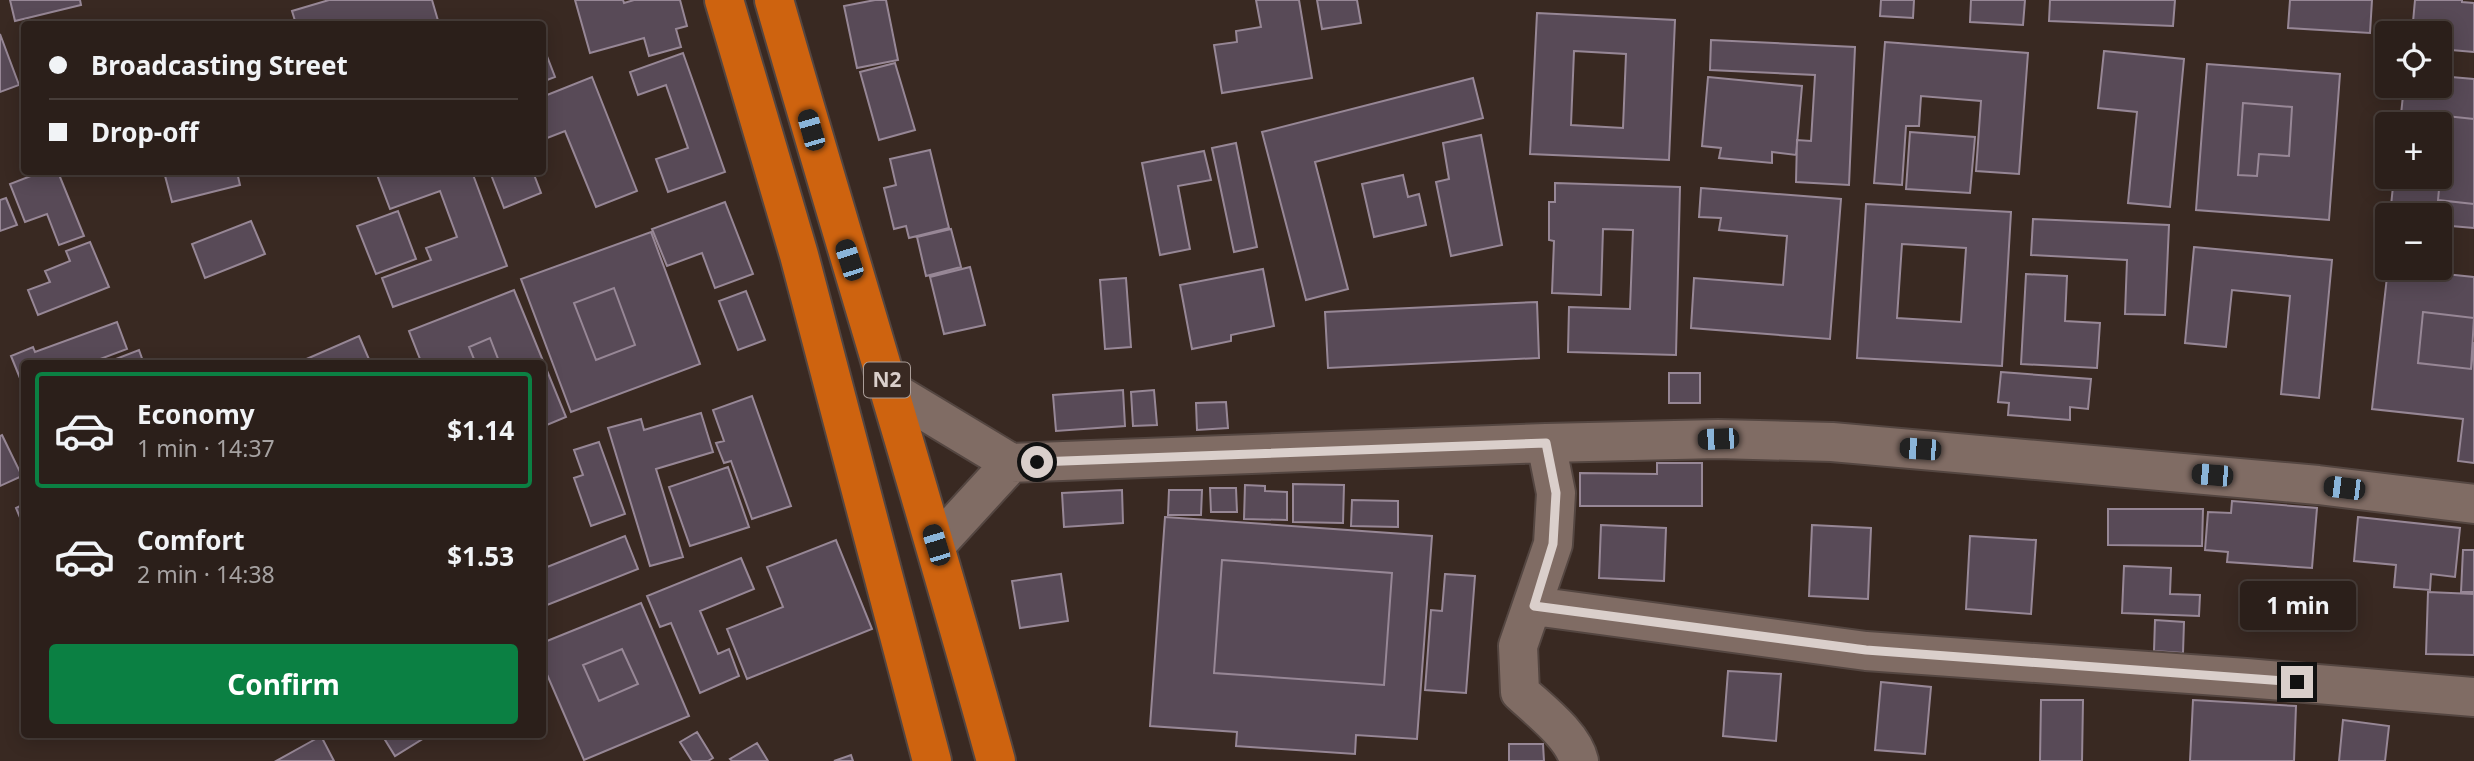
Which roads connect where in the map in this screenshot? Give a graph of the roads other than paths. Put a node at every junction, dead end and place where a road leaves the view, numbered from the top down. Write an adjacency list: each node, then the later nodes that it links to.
1 (724, 0): 10 (highway, N2)
2 (774, 0): 3 (highway, N2)
3 (890, 390): 5 (street); 7 (highway, N2)
4 (1546, 443): 5 (street); 6 (street); 8 (street)
5 (1011, 463): 7 (street)
6 (2474, 504)
7 (936, 545): 11 (highway, N2)
8 (1534, 606): 9 (street); 12 (street)
9 (2474, 697)
10 (932, 761)
11 (996, 761)
12 (1579, 761)

